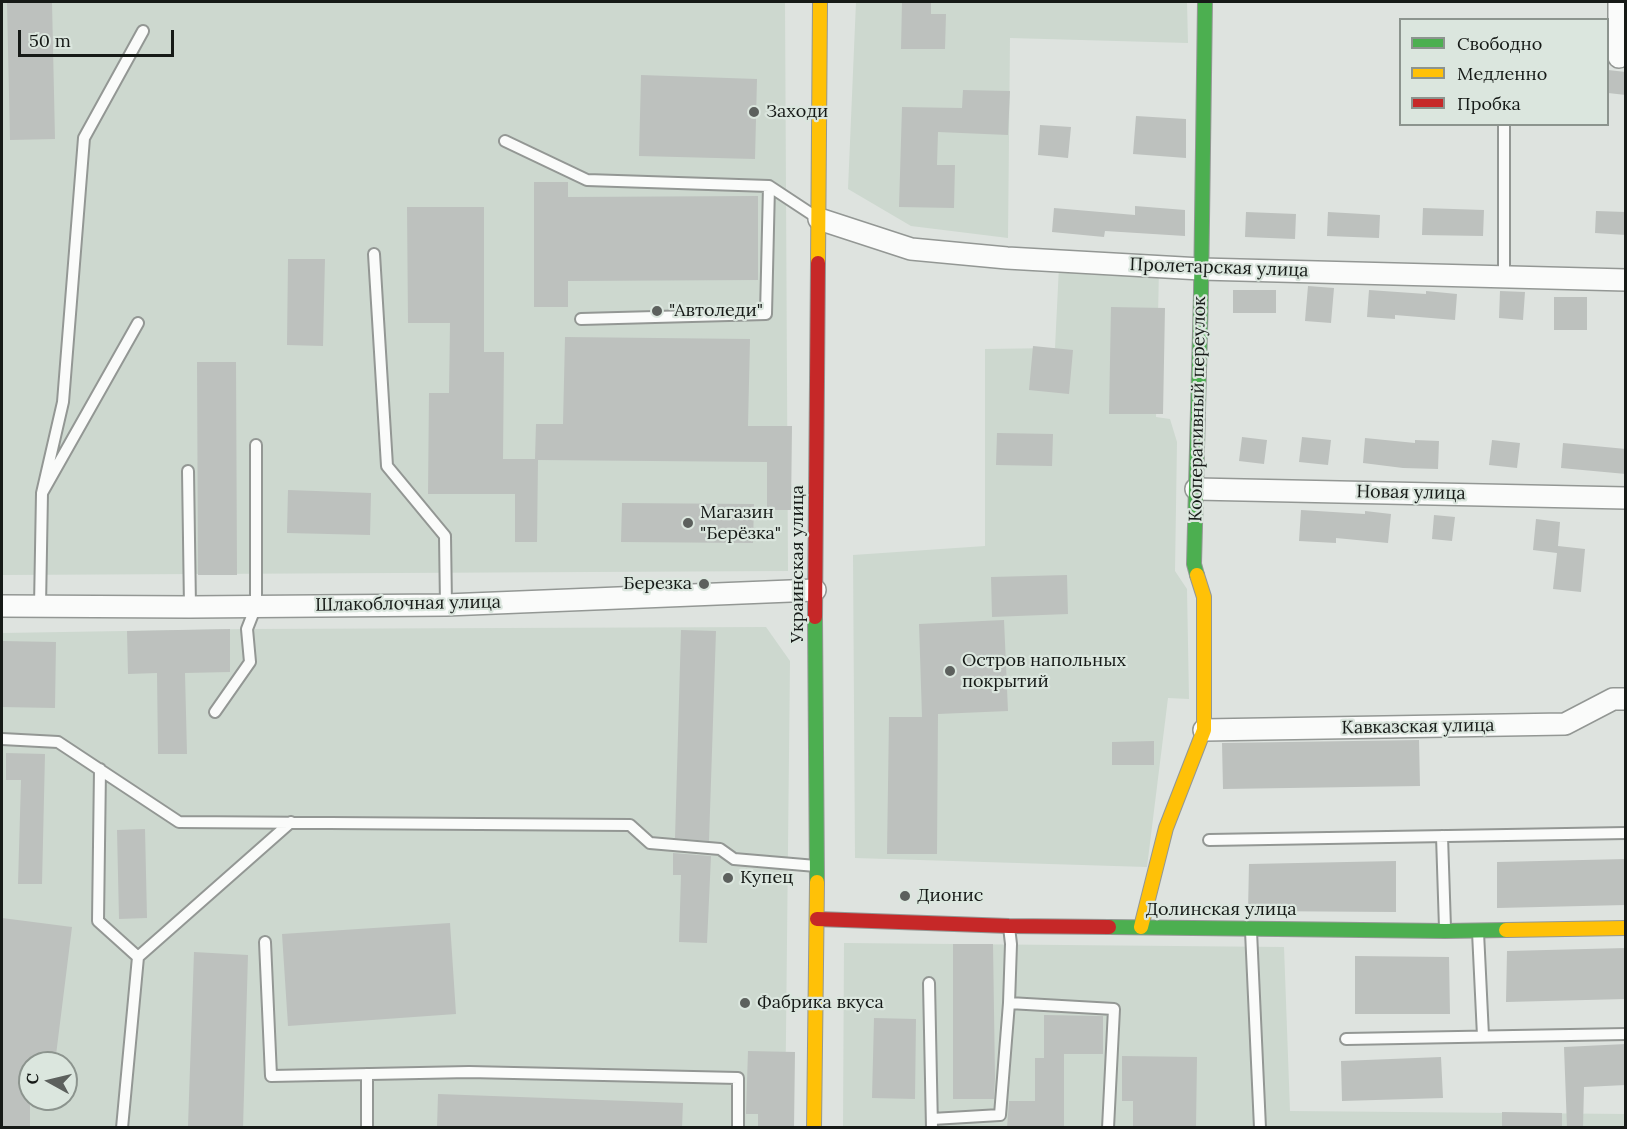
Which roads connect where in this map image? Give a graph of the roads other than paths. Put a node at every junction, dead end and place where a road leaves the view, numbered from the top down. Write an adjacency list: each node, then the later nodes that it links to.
1 (820, 2): 9 (street, Украинская улица)
2 (1205, 2): 11 (street, Кооперативный переулок)
3 (1618, 2): 5 (street)
4 (142, 32): 19 (lane)
5 (1613, 58)
6 (1504, 126): 12 (lane)
7 (505, 141): 8 (lane)
8 (769, 186): 9 (lane); 14 (lane)
9 (819, 219): 11 (street, Пролетарская улица); 21 (street, Украинская улица)
10 (374, 254): 22 (lane)
11 (1201, 269): 12 (street, Пролетарская улица); 18 (street, Кооперативный переулок)
12 (1504, 276): 13 (street, Пролетарская улица)
13 (1626, 279)
14 (581, 319)
15 (138, 323): 19 (lane)
16 (256, 445): 25 (lane)
17 (188, 471): 26 (lane)
18 (1196, 489): 20 (street, Новая улица); 29 (street, Кооперативный переулок)
19 (42, 493): 24 (lane)
20 (1626, 498)
21 (815, 590): 22 (street, Шлакоблочная улица); 36 (street, Украинская улица)
22 (446, 605): 25 (street, Шлакоблочная улица)
23 (2, 606): 24 (street, Шлакоблочная улица)
24 (40, 606): 26 (street, Шлакоблочная улица)
25 (256, 606): 26 (street, Шлакоблочная улица); 28 (lane)
26 (190, 607)
27 (1626, 699): 29 (street, Кавказская улица)
28 (215, 712)
29 (1204, 730): 39 (street)
30 (2, 739): 31 (lane)
31 (100, 769): 32 (lane); 45 (lane)
32 (291, 822): 36 (lane); 45 (lane)
33 (1626, 834): 34 (lane)
34 (1442, 836): 35 (lane); 42 (lane)
35 (1209, 840)
36 (816, 866): 37 (street, Украинская улица)
37 (817, 919): 38 (street, Долинская улица); 56 (street, Украинская улица)
38 (1009, 926): 39 (street, Долинская улица); 47 (lane)
39 (1141, 927): 40 (street, Долинская улица)
40 (1251, 928): 42 (street, Долинская улица); 58 (lane)
41 (1626, 928): 43 (street, Долинская улица)
42 (1445, 931): 43 (street, Долинская улица)
43 (1478, 931): 49 (lane)
44 (265, 942): 51 (lane)
45 (138, 957): 53 (lane)
46 (929, 983): 52 (lane)
47 (1009, 1003): 52 (lane); 57 (lane)
48 (1626, 1034): 49 (lane)
49 (1484, 1036): 50 (lane)
50 (1346, 1039)
51 (367, 1074): 54 (lane); 55 (lane)
52 (932, 1123)
53 (122, 1128)
54 (367, 1128)
55 (738, 1128)
56 (814, 1128)
57 (1108, 1128)
58 (1260, 1128)

